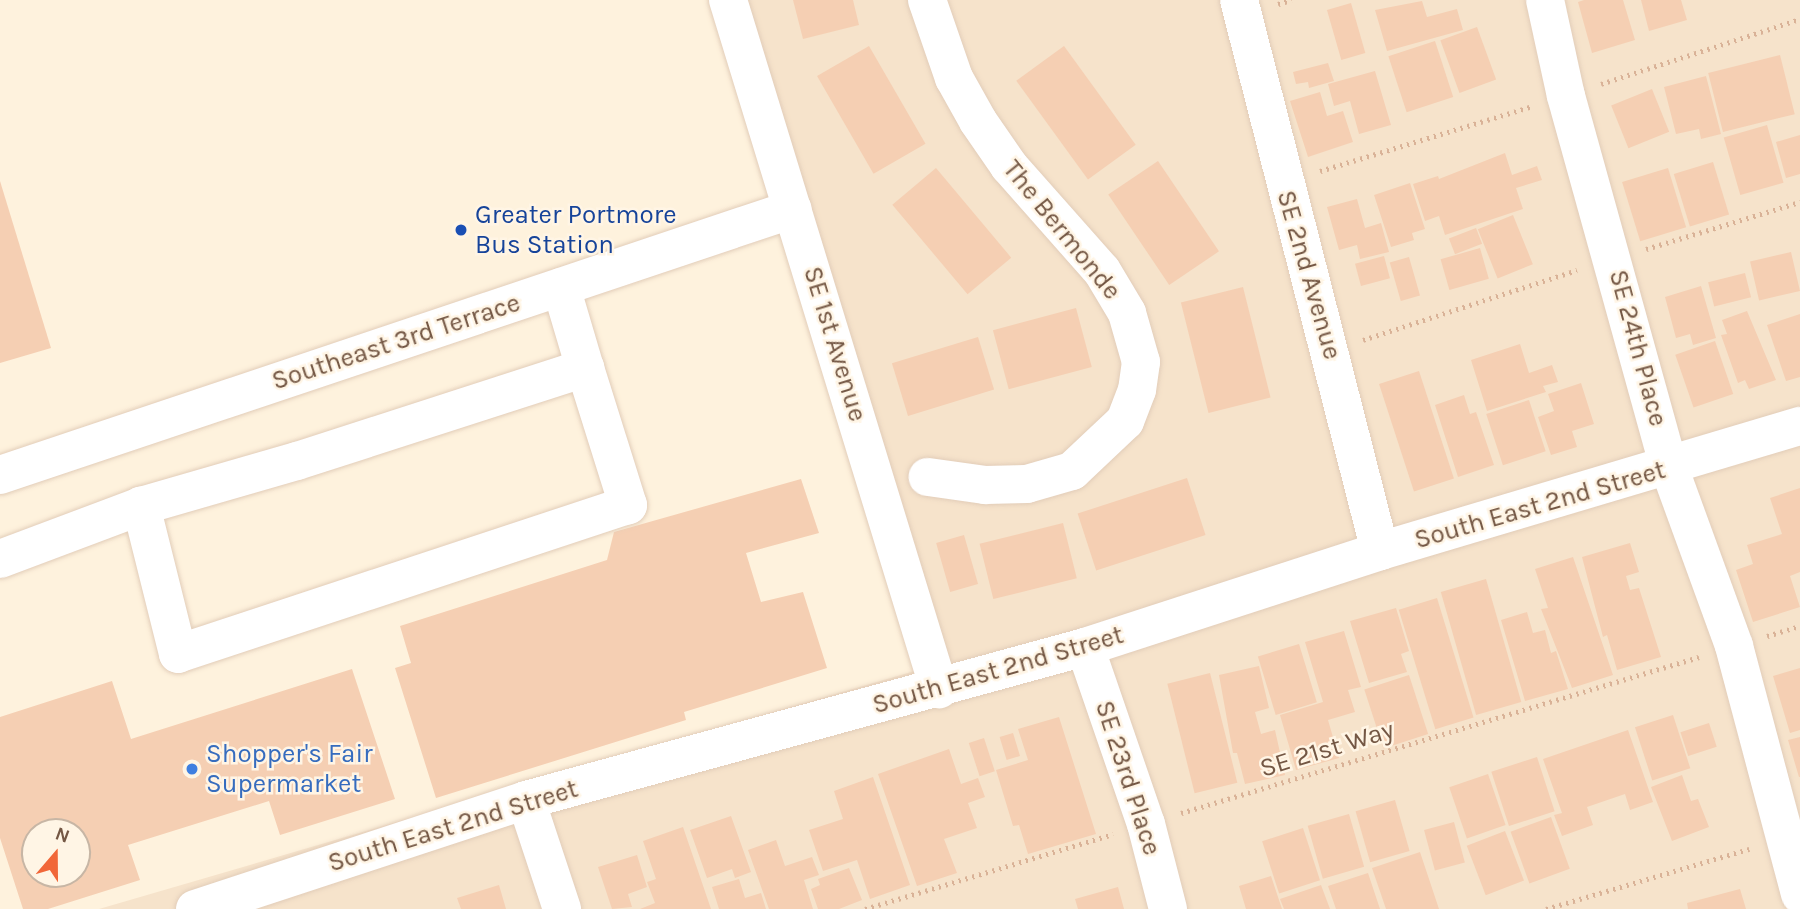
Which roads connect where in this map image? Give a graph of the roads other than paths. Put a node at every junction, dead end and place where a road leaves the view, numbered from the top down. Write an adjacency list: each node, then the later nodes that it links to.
1 (728, 0): 5 (street, SE 1st Avenue)
2 (927, 0): 11 (street, The Bermonde)
3 (1239, 0): 13 (street, SE 2nd Avenue)
4 (1545, 0): 9 (street, SE 24th Place)
5 (793, 209): 6 (street, Southeast 3rd Terrace); 16 (street, SE 1st Avenue)
6 (561, 287): 7 (street); 10 (street, Southeast 3rd Terrace)
7 (584, 368): 12 (street); 12 (street)
8 (1800, 426): 9 (street, South East 2nd Street)
9 (1669, 467): 13 (street, South East 2nd Street); 18 (street, SE 24th Place)
10 (0, 475)
11 (929, 477)
12 (141, 506): 14 (street)
13 (1380, 551): 15 (street, South East 2nd Street)
14 (0, 559)
15 (1085, 647): 16 (street, South East 2nd Street); 21 (street, SE 23rd Place)
16 (939, 689): 17 (street, South East 2nd Street)
17 (526, 800): 19 (street, South East 2nd Street); 20 (street)
18 (1800, 894)
19 (195, 909)
20 (562, 909)
21 (1168, 909)

